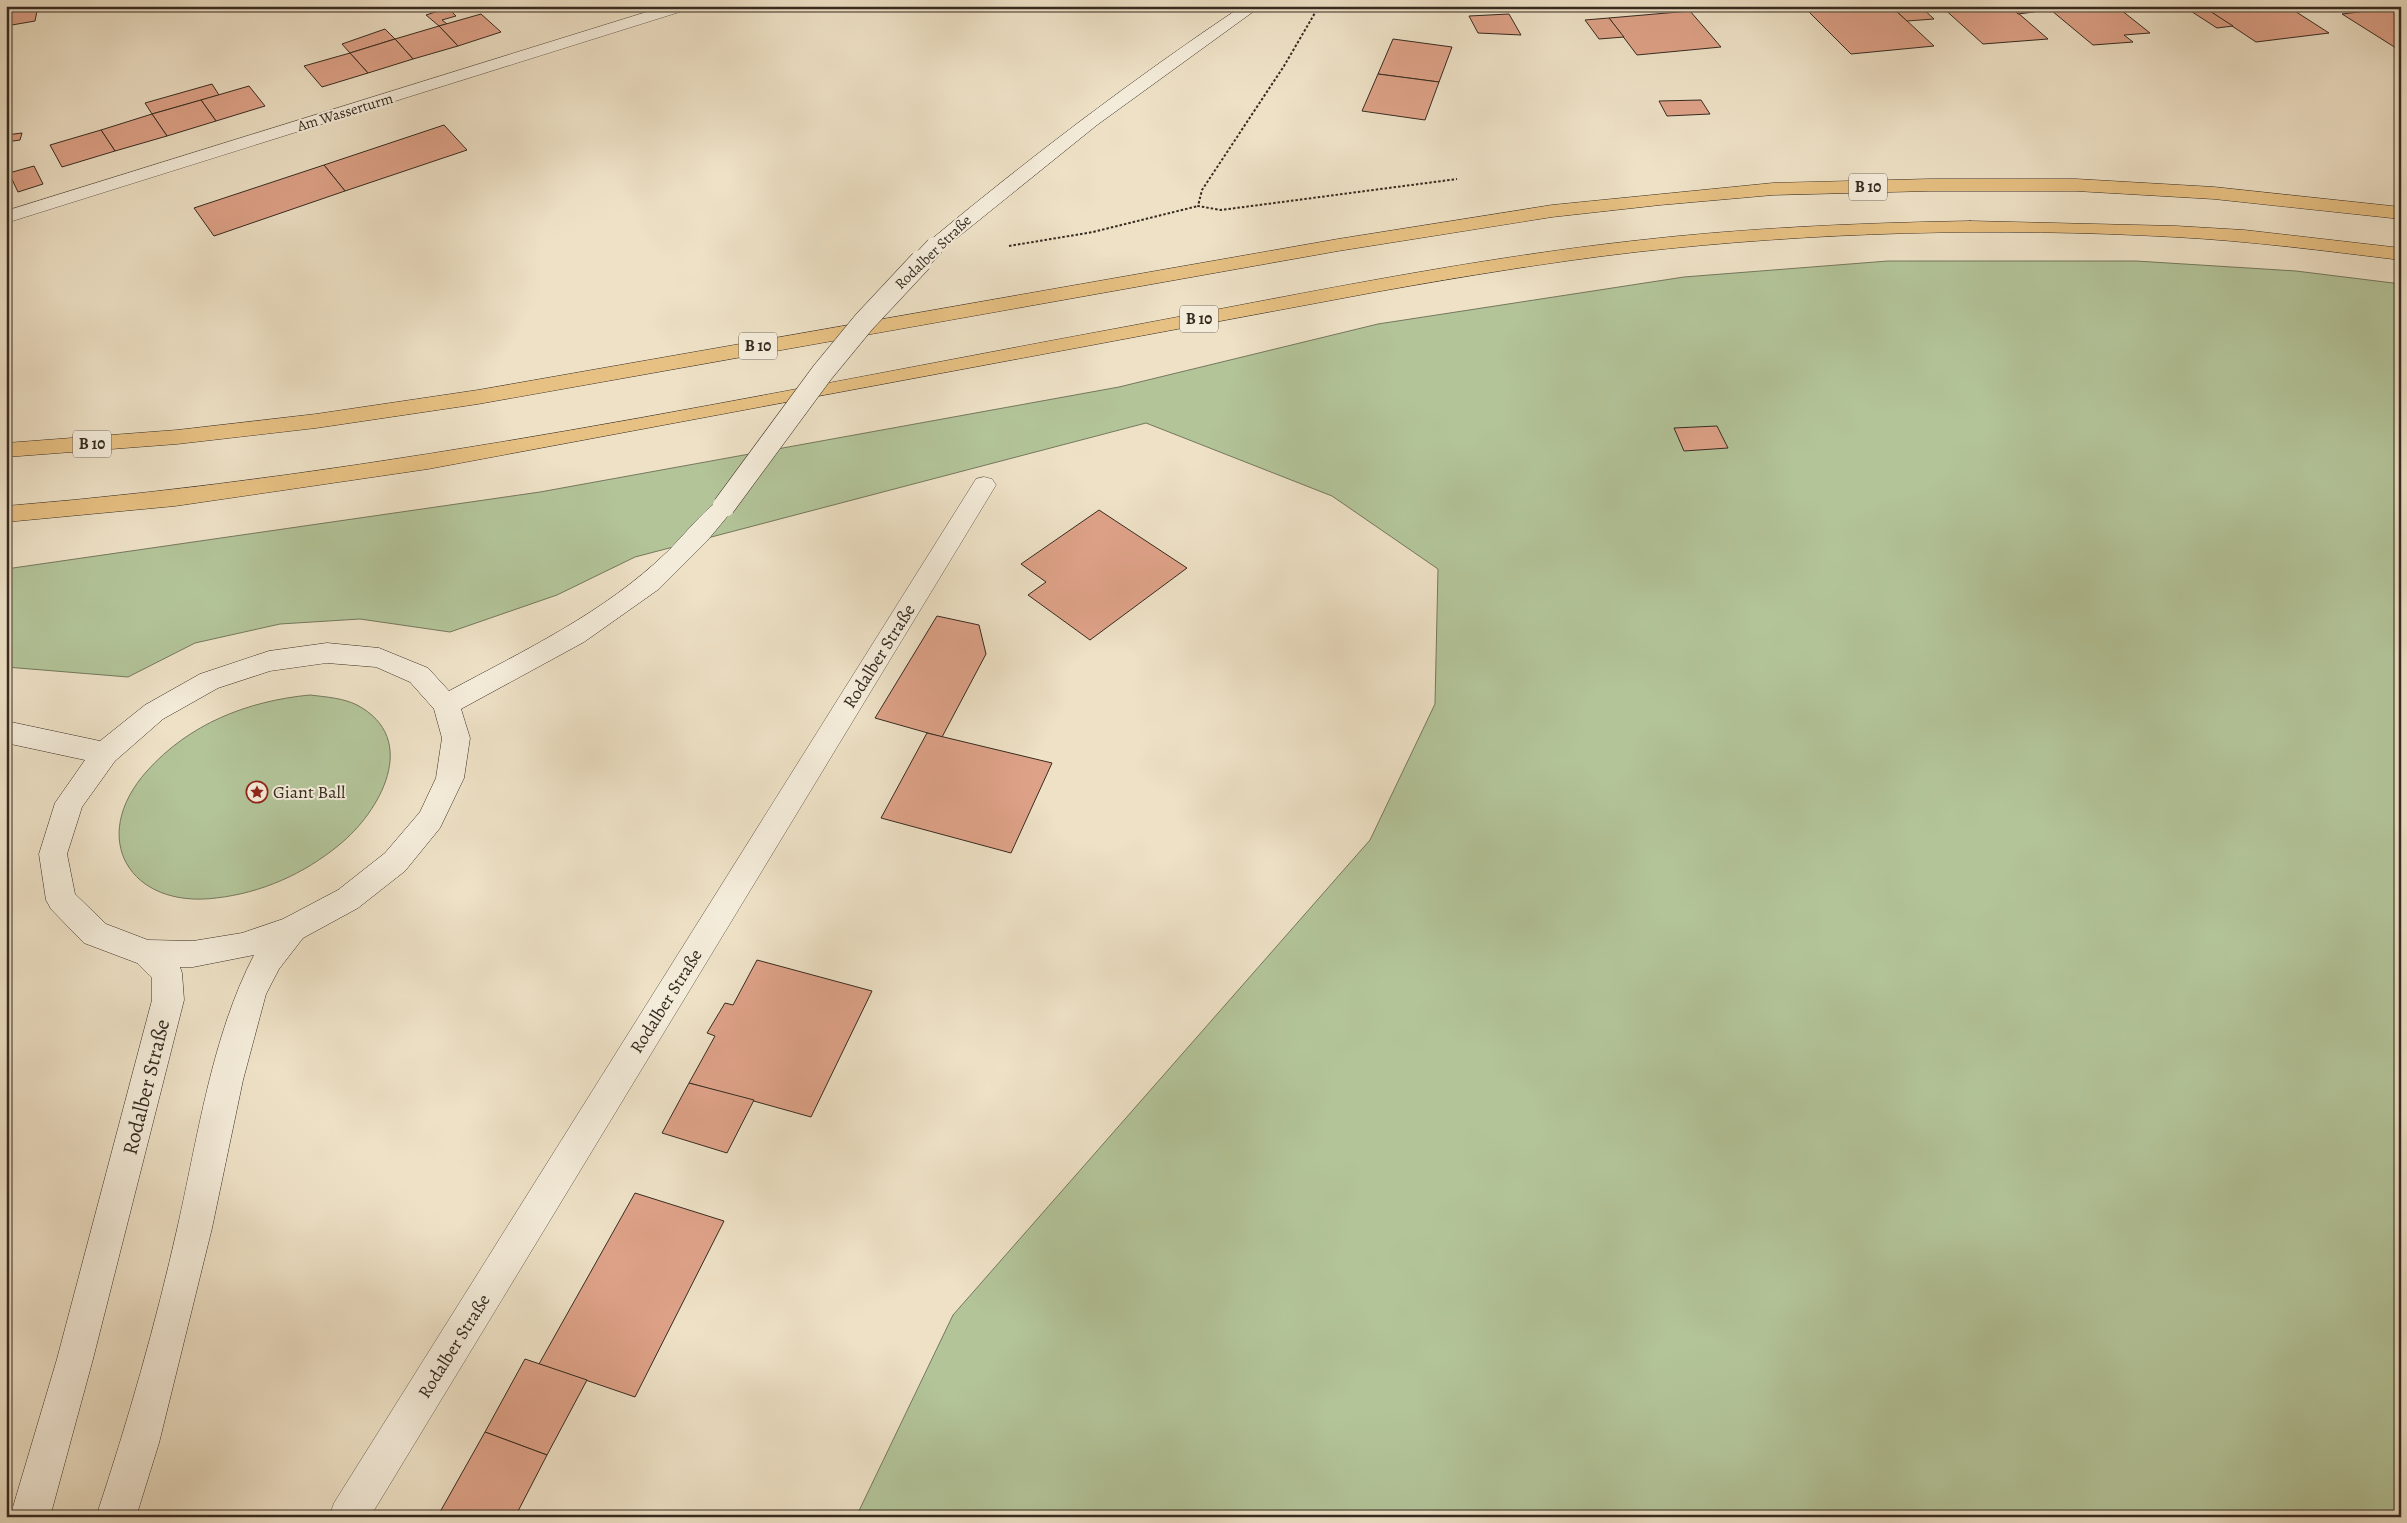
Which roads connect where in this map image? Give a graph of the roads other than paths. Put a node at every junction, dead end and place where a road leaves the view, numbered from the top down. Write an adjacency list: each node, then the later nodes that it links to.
1 (683, 6): 4 (main road, Am Wasserturm)
2 (1253, 6): 9 (main road, Rodalber Straße, bridge)
3 (2401, 213): 6 (highway, B 10)
4 (6, 217)
5 (2401, 254): 8 (highway, B 10)
6 (6, 450)
7 (984, 485): 16 (main road, Rodalber Straße)
8 (6, 514)
9 (446, 705): 11 (main road); 12 (main road)
10 (6, 732): 11 (main road)
11 (105, 753): 13 (main road)
12 (292, 928): 13 (main road); 15 (main road)
13 (148, 953): 14 (main road, Rodalber Straße)
14 (30, 1517)
15 (116, 1517)
16 (348, 1517)

